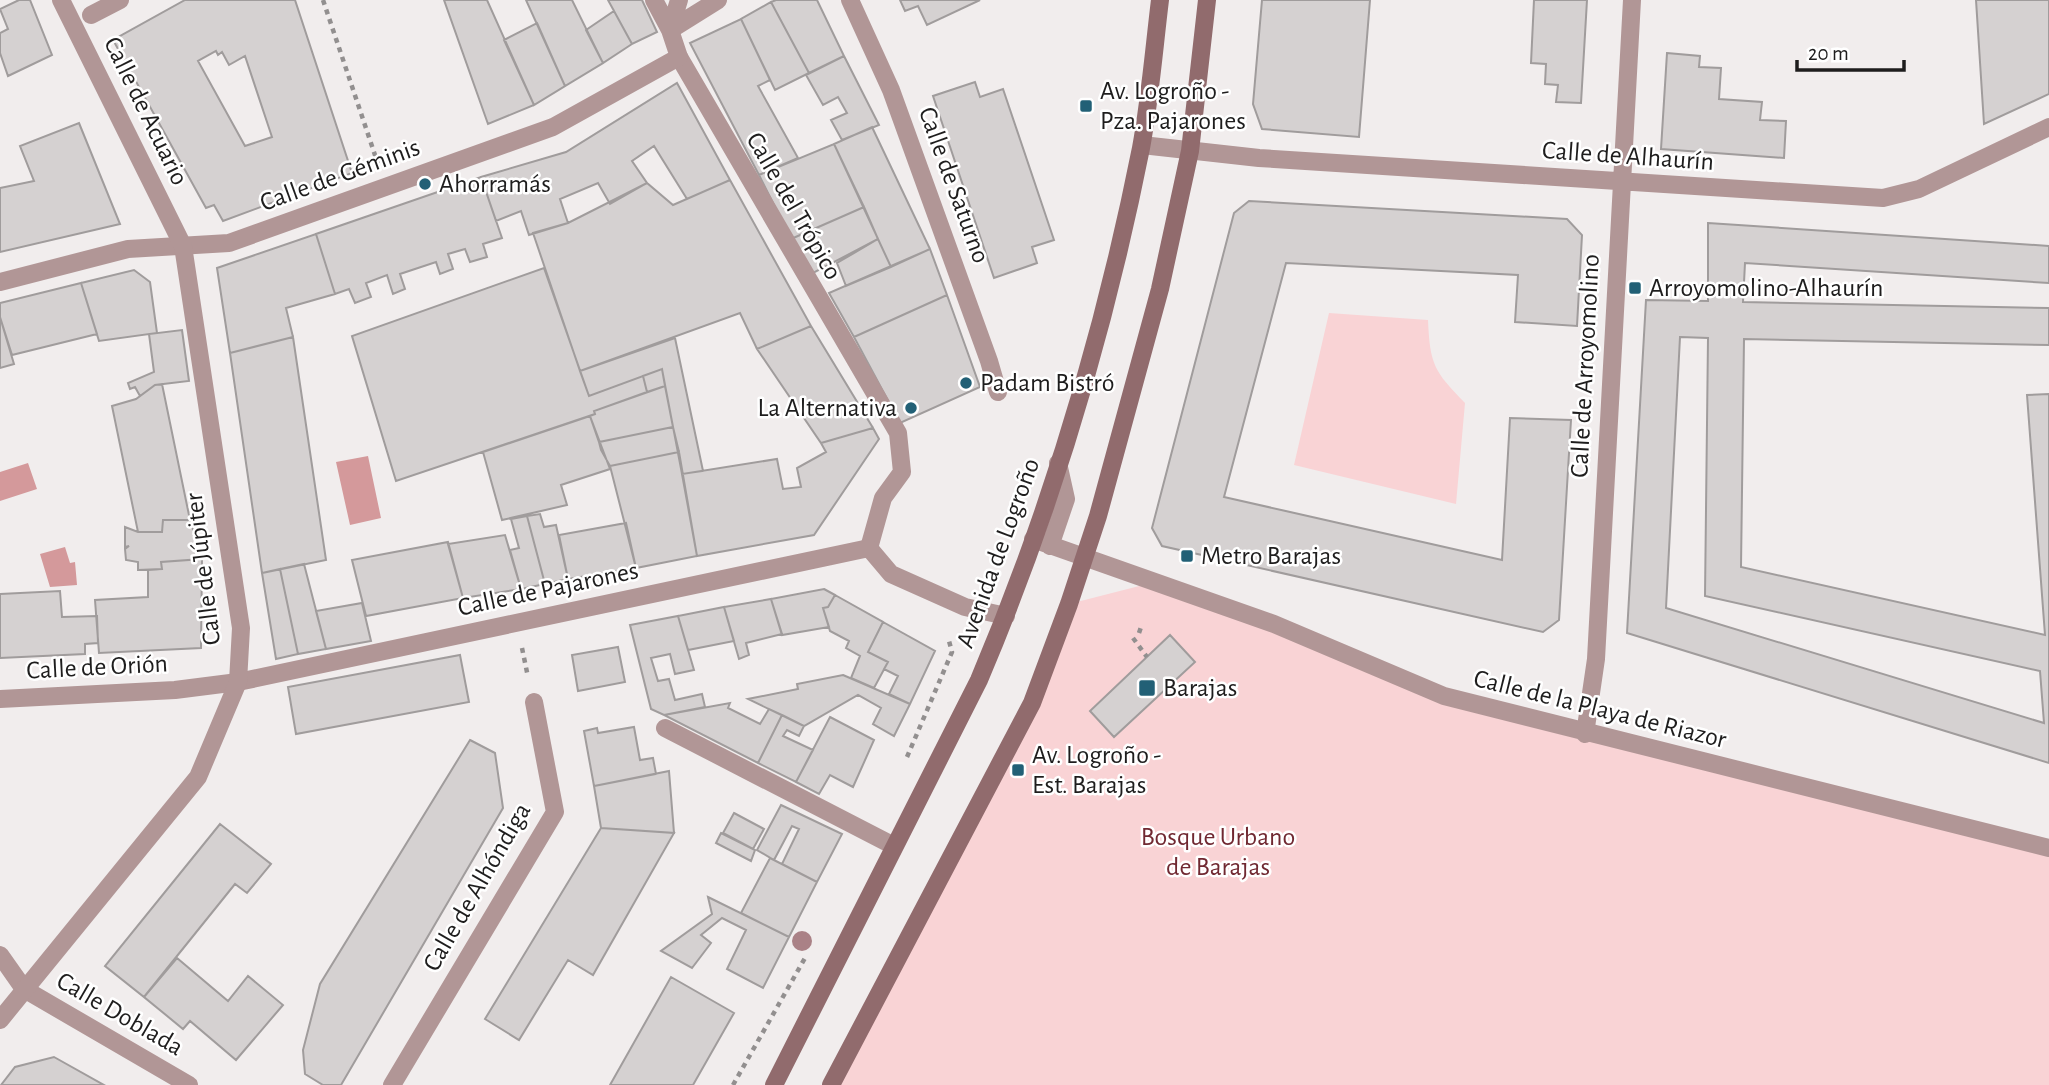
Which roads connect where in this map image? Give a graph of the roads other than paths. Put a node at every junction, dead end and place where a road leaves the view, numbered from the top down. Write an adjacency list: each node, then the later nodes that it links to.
1 (61, 0): 17 (street, Calle de Acuario)
2 (120, 0): 10 (street)
3 (654, 0): 11 (street, Calle del Trópico)
4 (678, 0): 11 (street)
5 (718, 0): 11 (street)
6 (850, 0): 19 (street, Calle de Saturno)
7 (1160, 0): 14 (main road, Avenida de Logroño)
8 (1207, 0): 15 (main road)
9 (1632, 0): 16 (street, Calle de Arroyomolino)
10 (91, 15)
11 (670, 30): 12 (street, Calle del Trópico)
12 (679, 57): 17 (street, Calle de Géminis); 23 (street, Calle del Trópico)
13 (2049, 127): 16 (street, Calle de Alhaurín)
14 (1142, 145): 15 (street, Calle de Alhaurín); 20 (main road, Avenida de Logroño)
15 (1190, 151): 16 (street, Calle de Alhaurín); 24 (main road)
16 (1623, 183): 30 (street, Calle de Arroyomolino)
17 (183, 246): 18 (street, Calle de Géminis); 26 (street, Calle de Júpiter)
18 (0, 282)
19 (998, 392)
20 (1058, 463): 21 (main road, Avenida de Logroño); 22 (street)
21 (1033, 539): 22 (street, Calle de la Playa de Riazor); 25 (main road, Avenida de Logroño)
22 (1050, 546): 24 (street, Calle de la Playa de Riazor)
23 (869, 548): 25 (street); 26 (street, Calle de Pajarones)
24 (1084, 559): 30 (street, Calle de la Playa de Riazor); 39 (main road)
25 (1006, 616): 31 (main road, Avenida de Logroño)
26 (238, 682): 27 (street, Calle de Orión); 34 (street, Calle de Júpiter)
27 (0, 699)
28 (534, 702): 37 (street, Calle de Alhóndiga)
29 (665, 728): 31 (street)
30 (1585, 734): 32 (street, Calle de la Playa de Riazor)
31 (894, 846): 38 (main road, Avenida de Logroño)
32 (2049, 848)
33 (0, 955): 34 (street)
34 (24, 989): 35 (street, Calle de Júpiter); 36 (street, Calle Doblada)
35 (0, 1020)
36 (189, 1085)
37 (392, 1085)
38 (774, 1085)
39 (831, 1085)

